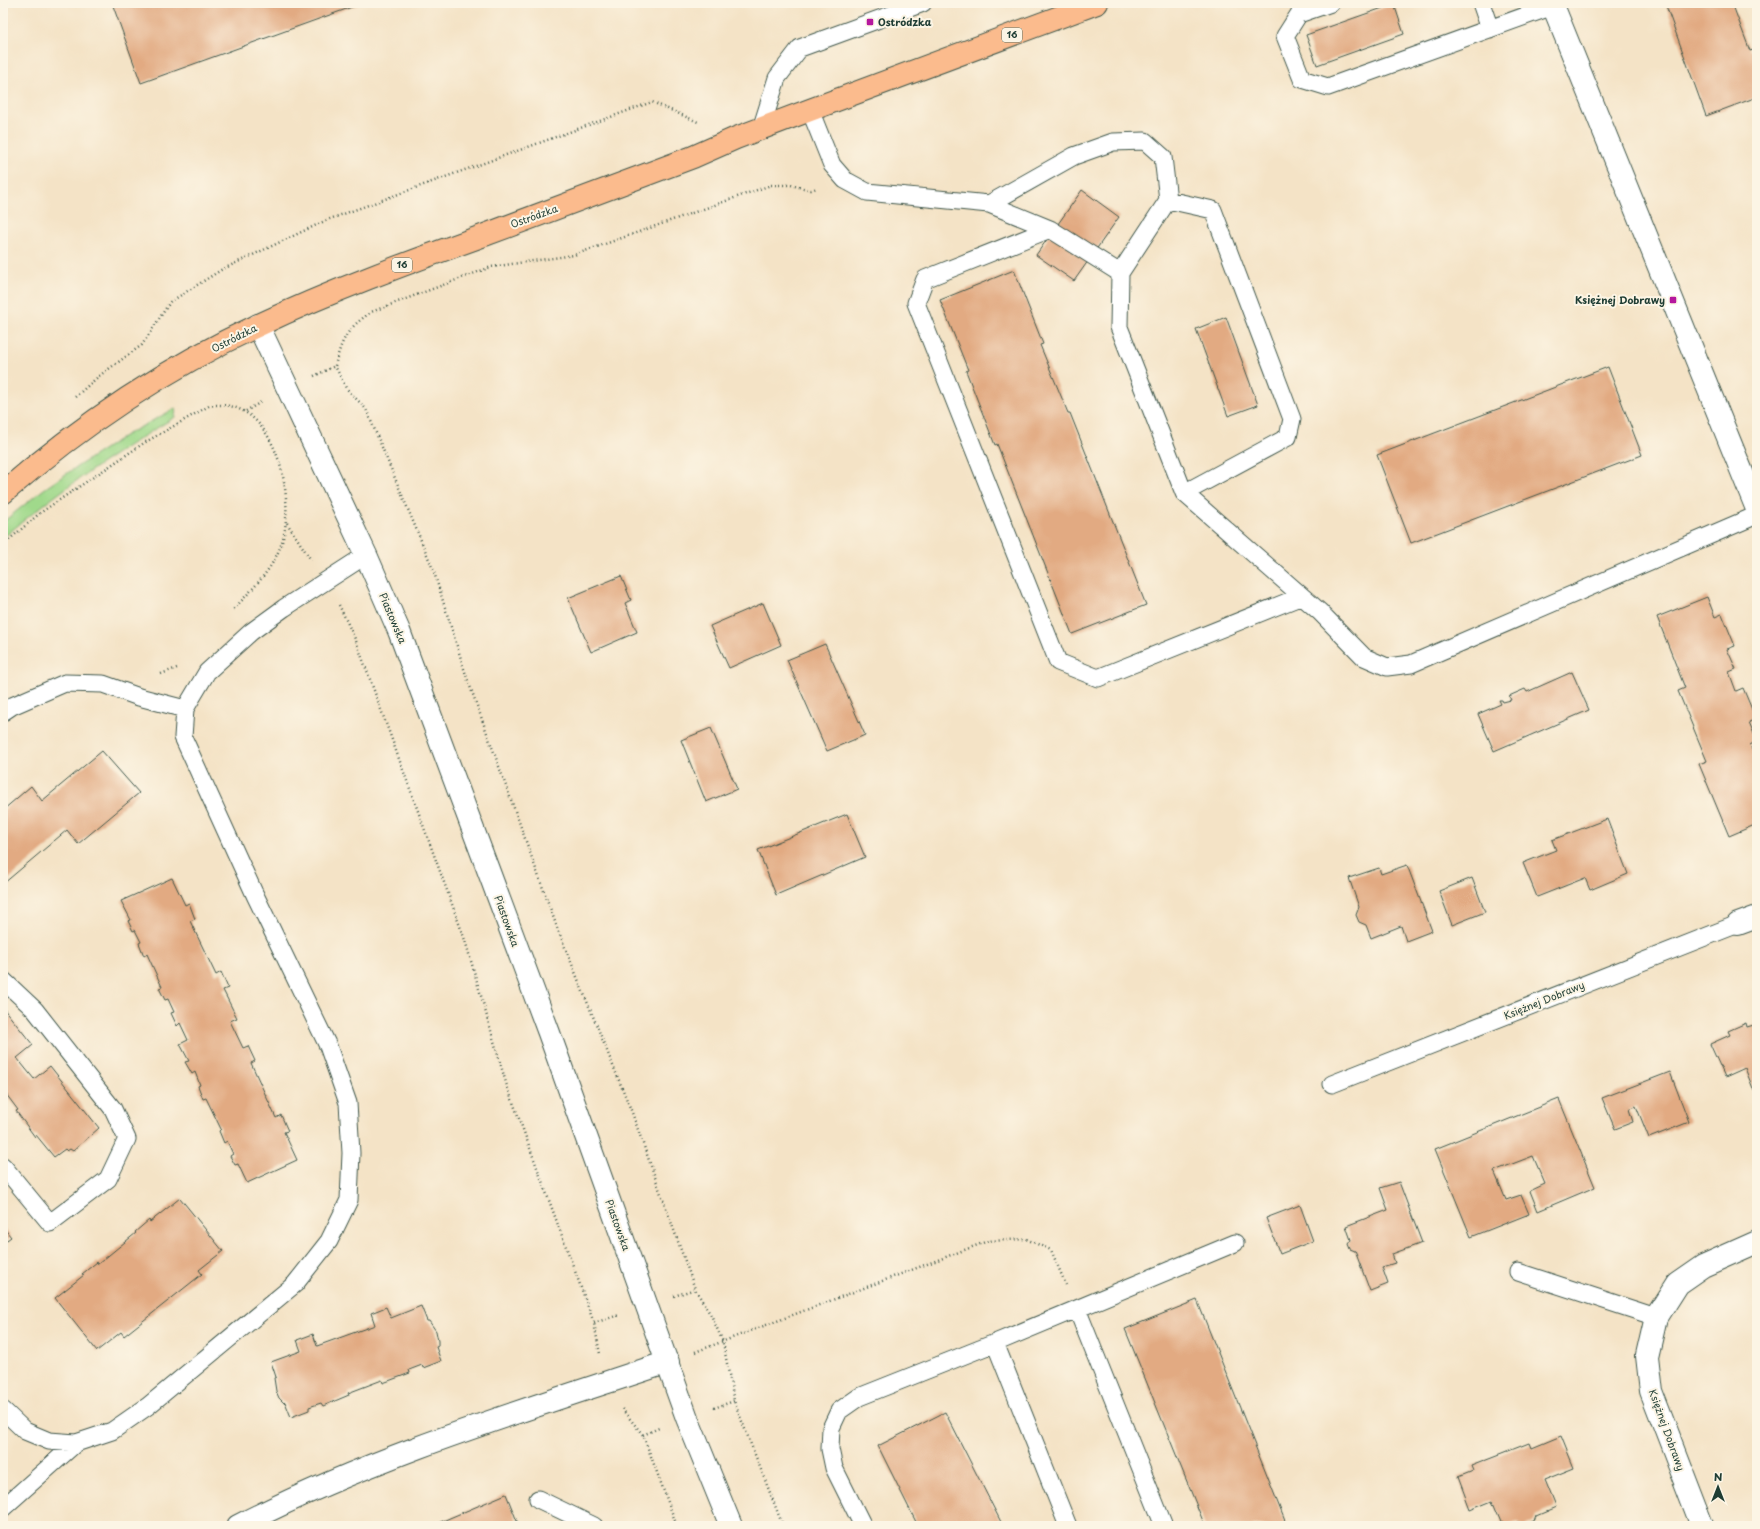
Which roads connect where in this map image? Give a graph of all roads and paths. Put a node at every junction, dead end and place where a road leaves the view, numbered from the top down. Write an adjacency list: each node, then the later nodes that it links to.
1 (923, 3): 8 (lane)
2 (1097, 3): 7 (main road, Ostródzka / 16)
3 (1331, 3): 6 (lane)
4 (1481, 3): 6 (lane)
5 (1552, 5): 6 (lane); 19 (street)
6 (1490, 29)
7 (810, 110): 8 (main road, Ostródzka / 16); 10 (lane)
8 (761, 129): 9 (main road, Ostródzka / 16)
9 (736, 138): 15 (main road, Ostródzka / 16); 16 (path)
10 (844, 180): 12 (lane); 40 (path)
11 (1168, 200): 12 (lane); 14 (lane); 18 (lane)
12 (988, 204): 13 (lane)
13 (1050, 229): 14 (lane); 25 (lane)
14 (1120, 273): 18 (lane)
15 (258, 325): 17 (main road, Ostródzka / 16); 23 (street, Piastowska)
16 (70, 401)
17 (3, 493)
18 (1184, 493): 25 (lane)
19 (1757, 509)
20 (1757, 515): 25 (lane)
21 (287, 523): 22 (path); 24 (path); 26 (path)
22 (3, 545)
23 (366, 555): 24 (lane); 42 (street, Piastowska)
24 (325, 582): 29 (lane); 43 (path)
25 (1302, 596)
26 (232, 611)
27 (180, 667): 28 (path)
28 (139, 697): 29 (lane); 30 (lane)
29 (185, 709): 45 (lane)
30 (3, 712)
31 (1747, 920): 33 (lane, Księżnej Dobrawy)
32 (3, 980): 34 (lane)
33 (1332, 1084)
34 (3, 1166)
35 (1757, 1242): 39 (street, Księżnej Dobrawy)
36 (1235, 1244): 38 (lane)
37 (1518, 1272): 39 (lane)
38 (1077, 1309): 40 (path); 41 (lane); 55 (lane)
39 (1656, 1317): 56 (street, Księżnej Dobrawy)
40 (723, 1342): 42 (path); 52 (path)
41 (995, 1343): 53 (lane); 54 (lane)
42 (668, 1362): 43 (street); 51 (street, Piastowska)
43 (609, 1382): 48 (street); 50 (path)
44 (3, 1410): 45 (lane)
45 (76, 1443): 47 (lane)
46 (538, 1499): 49 (lane)
47 (3, 1508)
48 (238, 1526)
49 (594, 1526)
50 (677, 1526)
51 (731, 1526)
52 (783, 1526)
53 (863, 1526)
54 (1068, 1526)
55 (1164, 1526)
56 (1703, 1526)

